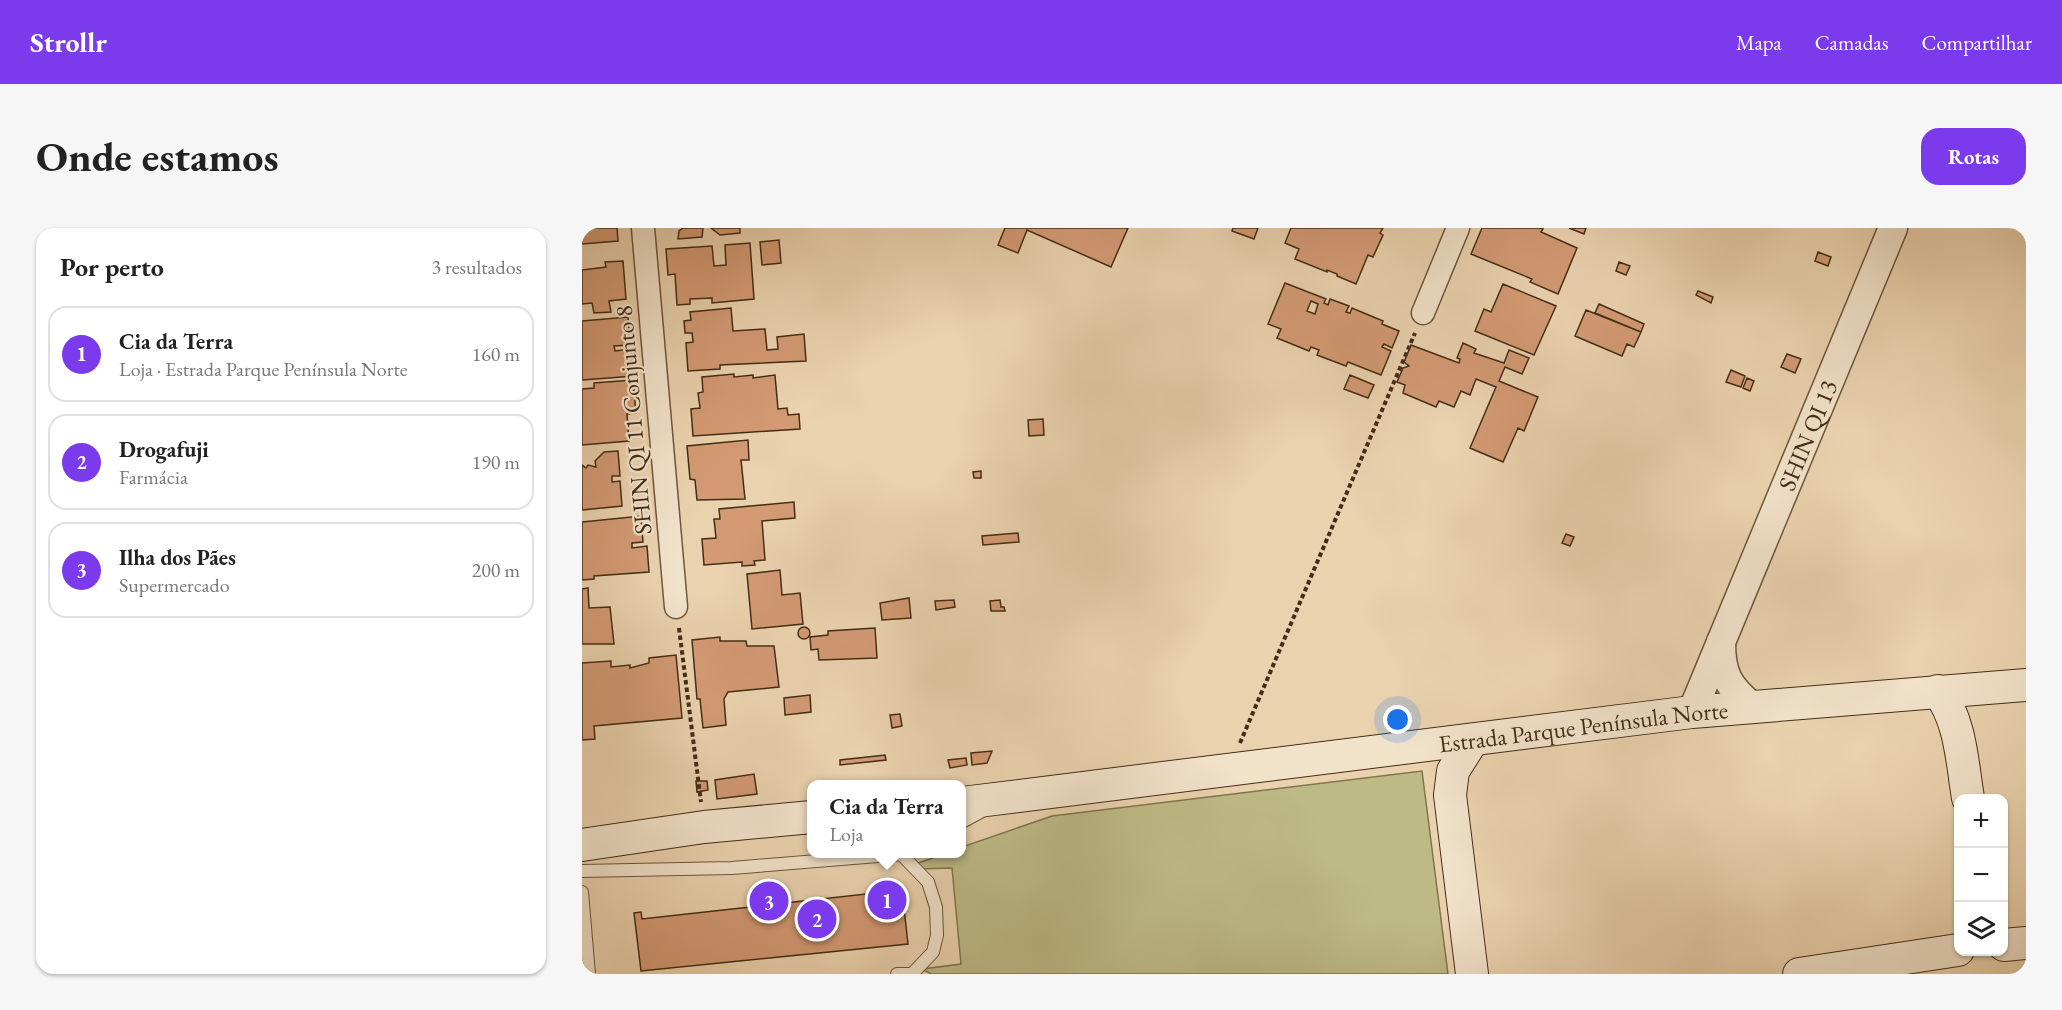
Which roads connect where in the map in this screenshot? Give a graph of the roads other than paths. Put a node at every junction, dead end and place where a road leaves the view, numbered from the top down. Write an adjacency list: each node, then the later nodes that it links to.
1 (644, 228): 5 (street, SHIN QI 11 Conjunto 8)
2 (1458, 228): 4 (street)
3 (1893, 228): 6 (street, SHIN QI 13)
4 (1424, 313)
5 (676, 607)
6 (1721, 642): 9 (street, SHIN QI 13); 10 (street, SHIN QI 13)
7 (2026, 686): 8 (main road, Estrada Parque Península Norte)
8 (1938, 691): 9 (main road, Estrada Parque Península Norte); 12 (main road)
9 (1753, 707): 10 (main road, Estrada Parque Península Norte)
10 (1692, 712): 11 (main road, Estrada Parque Península Norte)
11 (1472, 741): 13 (main road, Estrada Parque Península Norte); 28 (main road)
12 (1967, 794)
13 (1006, 799): 14 (main road, Estrada Parque Península Norte); 16 (lane)
14 (966, 803)
15 (807, 817): 17 (main road)
16 (966, 820)
17 (582, 845)
18 (853, 858): 20 (lane)
19 (906, 858): 27 (lane)
20 (582, 872)
21 (582, 892): 25 (lane)
22 (2026, 943): 23 (main road)
23 (2008, 945)
24 (1954, 950): 29 (main road)
25 (588, 974)
26 (897, 974): 27 (lane)
27 (914, 974)
28 (1472, 974)
29 (1799, 974)

